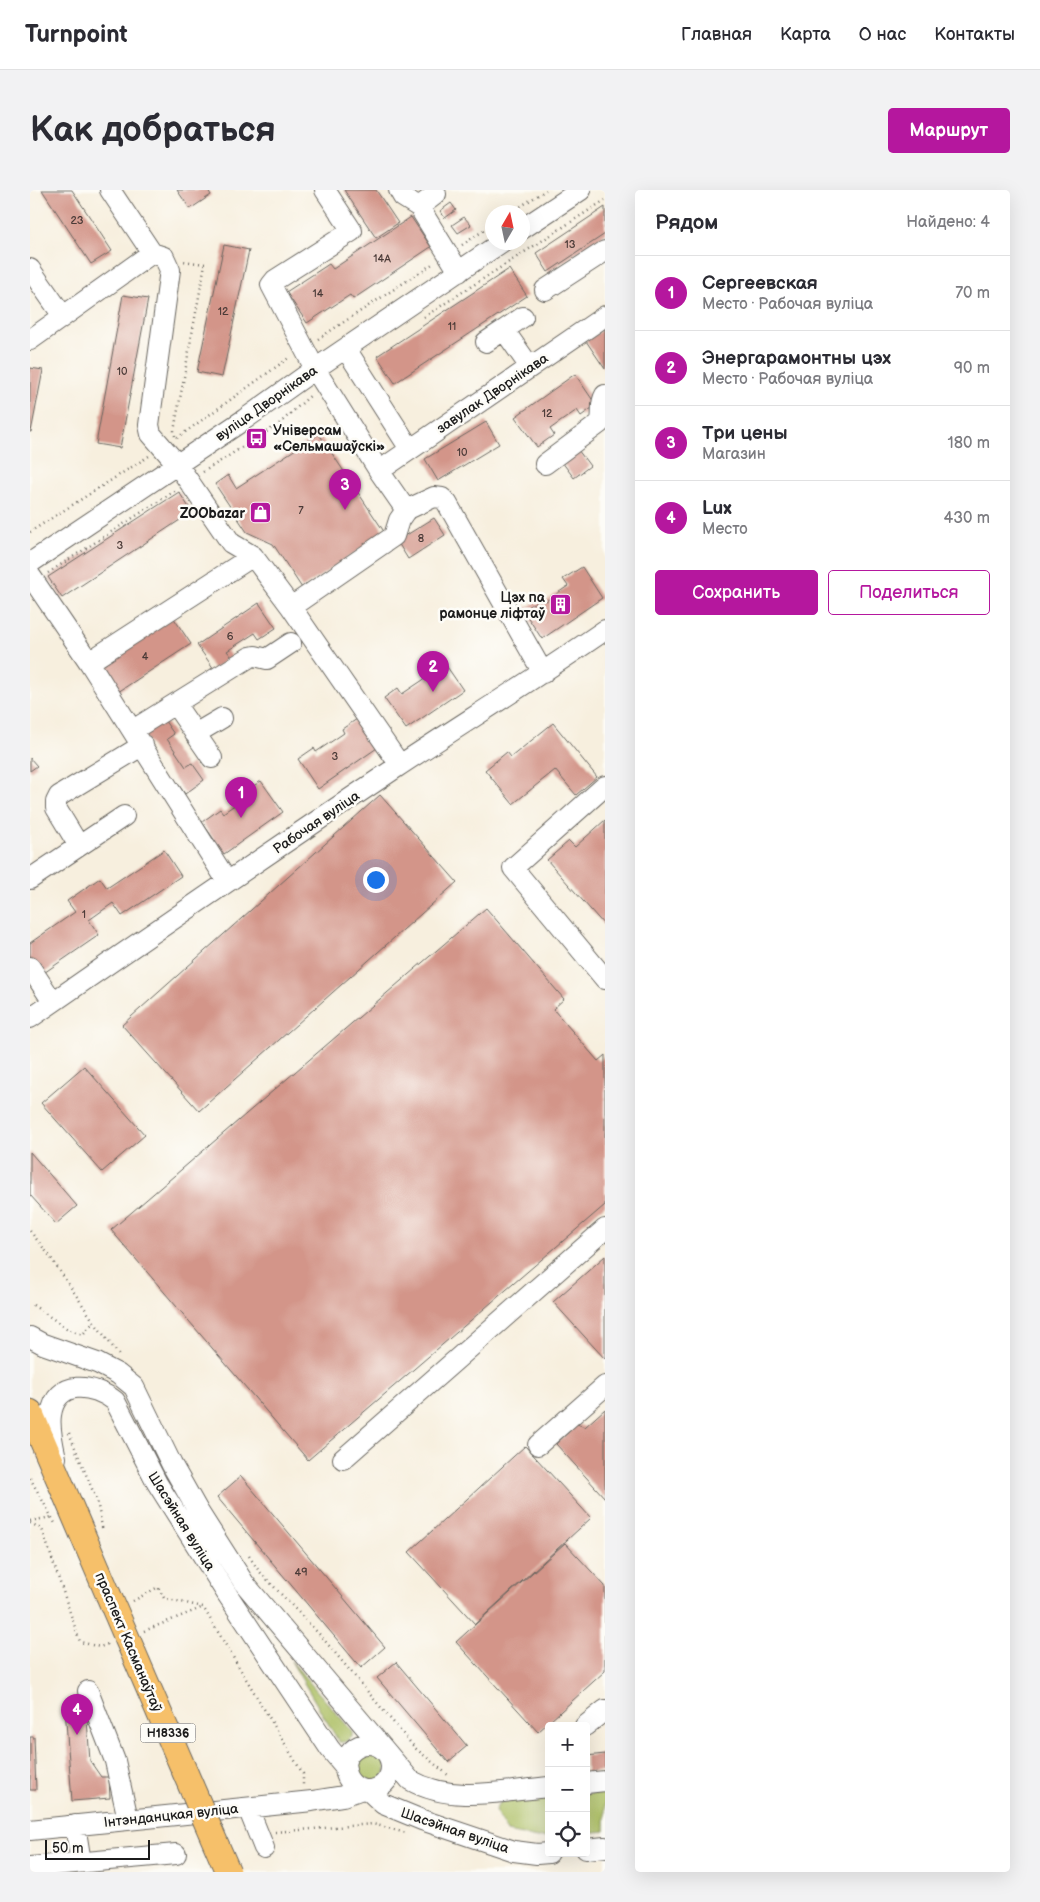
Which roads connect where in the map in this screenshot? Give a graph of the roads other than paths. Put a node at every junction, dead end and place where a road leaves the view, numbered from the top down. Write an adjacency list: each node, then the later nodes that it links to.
1 (110, 190): 10 (street)
2 (325, 190): 22 (street)
3 (399, 190): 6 (street)
4 (581, 190): 7 (street)
5 (436, 194): 6 (street)
6 (419, 207): 12 (street)
7 (530, 224)
8 (491, 250): 12 (street, вуліца Дворнікава)
9 (605, 251): 13 (street)
10 (158, 255): 14 (street); 25 (street)
11 (30, 269): 14 (street)
12 (459, 272): 20 (street, вуліца Дворнікава)
13 (545, 290)
14 (63, 316): 18 (street)
15 (605, 316): 21 (street, завулак Дворнікава)
16 (523, 317): 17 (street)
17 (504, 330): 19 (street); 21 (street)
18 (30, 340)
19 (486, 342)
20 (346, 349): 22 (street, вуліца Дворнікава); 24 (street)
21 (530, 367): 24 (street, завулак Дворнікава)
22 (320, 376): 25 (street, вуліца Дворнікава); 27 (street)
23 (605, 396): 26 (street)
24 (410, 449): 27 (street, завулак Дворнікава)
25 (183, 460): 29 (street); 30 (street, вуліца Дворнікава)
26 (545, 464)
27 (379, 471): 28 (street)
28 (406, 510): 31 (street); 35 (street)
29 (253, 556): 31 (street); 34 (street)
30 (32, 574): 34 (street)
31 (291, 607): 41 (street)
32 (605, 630): 35 (street, Рабочая вуліца)
33 (291, 643): 36 (street)
34 (89, 662): 39 (street)
35 (543, 673): 41 (street, Рабочая вуліца)
36 (175, 704): 38 (street); 39 (street)
37 (222, 718): 38 (street)
38 (196, 734): 40 (street)
39 (138, 738): 44 (street); 46 (street)
40 (212, 758)
41 (400, 765): 46 (street, Рабочая вуліца)
42 (605, 786): 48 (street)
43 (124, 816): 44 (street)
44 (79, 846): 45 (street)
45 (30, 879)
46 (227, 881): 49 (street, Рабочая вуліца)
47 (30, 967): 49 (street)
48 (605, 979)
49 (53, 1002): 50 (street, Рабочая вуліца)
50 (30, 1018)
51 (605, 1229): 57 (street)
52 (30, 1337): 62 (street, Шасэйная вуліца)
53 (605, 1386): 55 (street)
54 (30, 1412): 58 (main road, праспект Касманаўтаў / Н18336)
55 (538, 1446)
56 (30, 1448): 58 (street)
57 (343, 1459)
58 (63, 1489): 63 (street, Шасэйная вуліца); 78 (main road, праспект Касманаўтаў / Н18336, bridge)
59 (88, 1691): 68 (street)
60 (605, 1710): 61 (street)
61 (590, 1722)
62 (386, 1752): 63 (street); 63 (street); 66 (street, Шасэйная вуліца)
63 (356, 1781): 67 (street, Інтэнданцкая вуліца); 74 (street, Шасэйная вуліца)
64 (605, 1781): 65 (street)
65 (590, 1783)
66 (545, 1787)
67 (248, 1808): 68 (street, Інтэнданцкая вуліца); 71 (street)
68 (127, 1814): 69 (street, Інтэнданцкая вуліца)
69 (71, 1825): 70 (street); 76 (street)
70 (30, 1830)
71 (262, 1841)
72 (605, 1847): 73 (street)
73 (590, 1849)
74 (545, 1853)
75 (176, 1854): 76 (street)
76 (81, 1862): 77 (street)
77 (30, 1867)
78 (228, 1872)

